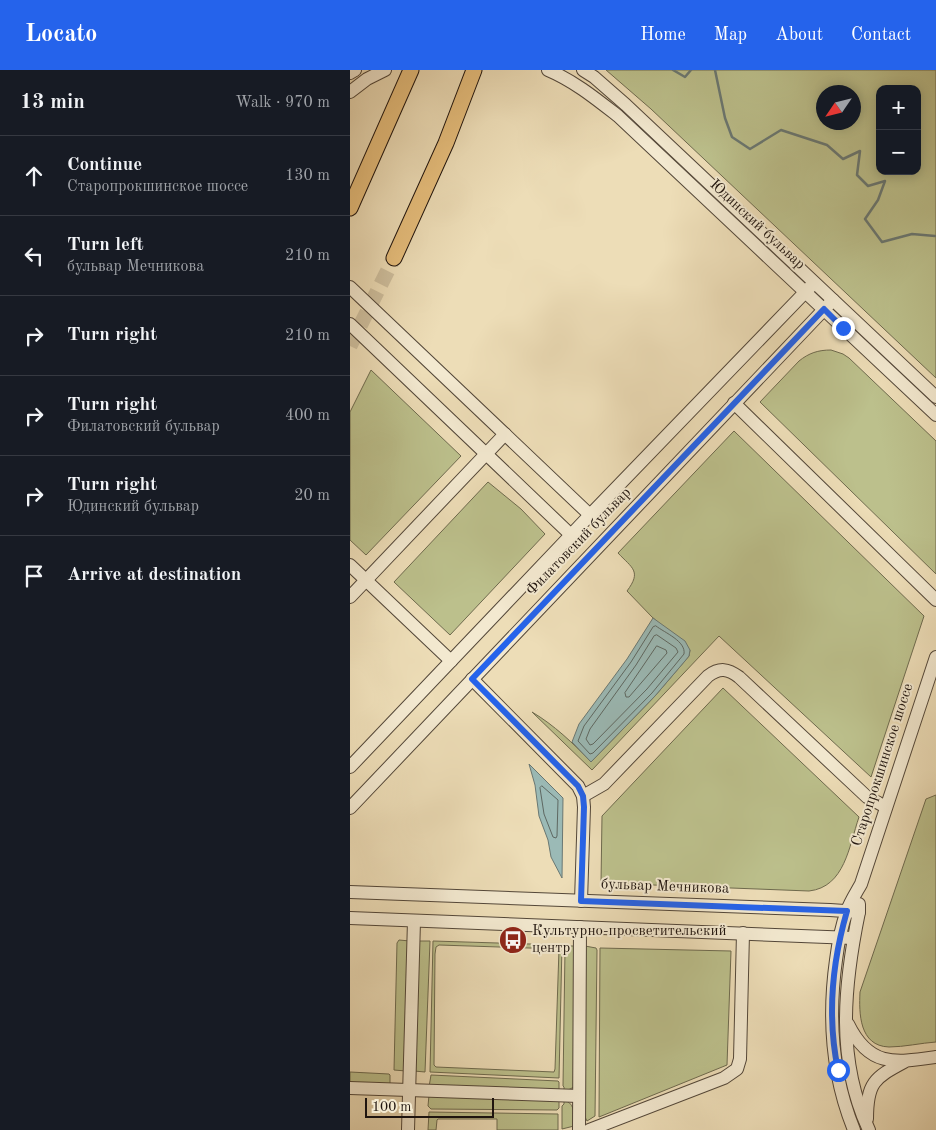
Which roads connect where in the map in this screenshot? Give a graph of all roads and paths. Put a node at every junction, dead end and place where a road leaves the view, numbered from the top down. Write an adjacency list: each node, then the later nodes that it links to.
1 (355, 70): 8 (street)
2 (385, 70): 9 (street)
3 (412, 70): 11 (main road)
4 (474, 70): 10 (main road)
5 (485, 70): 10 (main road)
6 (548, 70): 15 (street, Юдинский бульвар)
7 (583, 70): 13 (street, Юдинский бульвар)
8 (350, 73)
9 (350, 92)
10 (446, 143): 12 (main road)
11 (350, 208)
12 (394, 258)
13 (814, 283): 15 (street, Филатовский бульвар); 16 (street, Юдинский бульвар)
14 (350, 287): 21 (street)
15 (805, 292): 16 (street, Юдинский бульвар); 23 (street, Филатовский бульвар)
16 (828, 305): 18 (street, Юдинский бульвар); 19 (street, Филатовский бульвар); 20 (street, Юдинский бульвар)
17 (350, 324): 22 (street)
18 (936, 397)
19 (734, 403): 28 (street); 31 (street, Филатовский бульвар)
20 (936, 415)
21 (505, 434): 22 (street); 23 (street)
22 (486, 454): 24 (street); 26 (street)
23 (590, 515): 24 (street, Филатовский бульвар)
24 (572, 535): 30 (street, Филатовский бульвар)
25 (350, 565): 26 (street)
26 (366, 580): 27 (street); 30 (street)
27 (350, 597)
28 (936, 600)
29 (936, 657): 34 (street, Старопрокшинское шоссе)
30 (451, 661): 32 (street, Филатовский бульвар)
31 (472, 679): 33 (street); 35 (street, Филатовский бульвар)
32 (350, 767)
33 (583, 796): 34 (street); 37 (street)
34 (886, 807): 38 (street, Старопрокшинское шоссе)
35 (350, 808)
36 (350, 892): 37 (street, бульвар Мечникова)
37 (581, 901): 38 (street, бульвар Мечникова)
38 (853, 911): 43 (street, Старопрокшинское шоссе); 44 (street, Старопрокшинское шоссе)
39 (350, 918): 40 (street)
40 (414, 921): 41 (street); 49 (street)
41 (580, 927): 42 (street); 50 (street)
42 (743, 933): 43 (street); 54 (street)
43 (839, 938): 44 (street); 55 (street, Старопрокшинское шоссе)
44 (854, 938): 45 (street, Старопрокшинское шоссе)
45 (845, 1017): 47 (street); 51 (street, Старопрокшинское шоссе)
46 (936, 1057): 47 (street)
47 (904, 1062): 51 (street)
48 (350, 1088): 49 (street)
49 (409, 1090): 50 (street); 52 (street)
50 (579, 1096): 53 (street)
51 (868, 1128)
52 (408, 1130)
53 (579, 1130)
54 (590, 1130)
55 (854, 1130)

